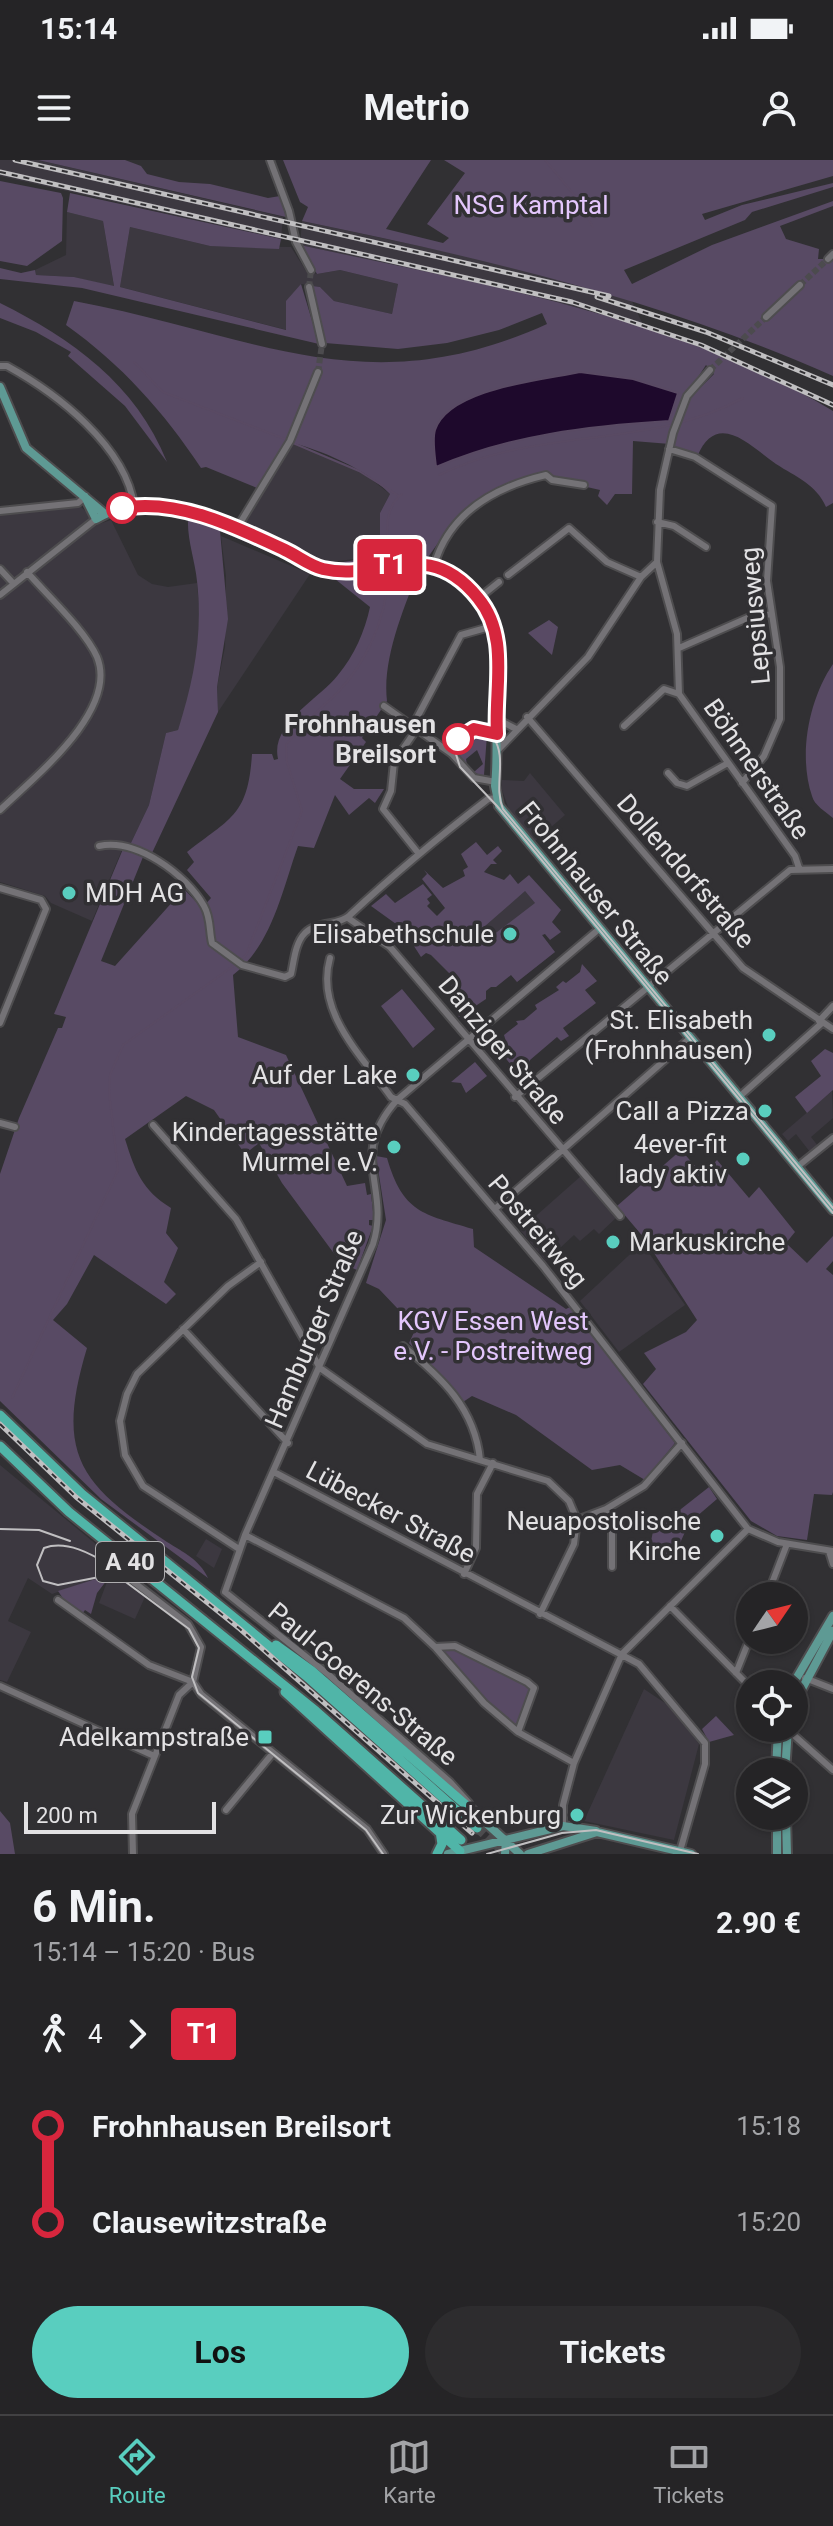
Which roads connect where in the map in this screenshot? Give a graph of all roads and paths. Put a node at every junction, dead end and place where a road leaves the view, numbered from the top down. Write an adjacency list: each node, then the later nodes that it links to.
1 (270, 160): 2 (street)
2 (311, 270)
3 (800, 285): 5 (street)
4 (309, 287): 6 (street)
5 (766, 317)
6 (322, 344)
7 (0, 366): 14 (street)
8 (710, 370): 11 (street, Böhmerstraße)
9 (318, 372): 19 (street)
10 (0, 387): 13 (main road)
11 (669, 449): 18 (street, Böhmerstraße); 31 (street, Lepsiusweg)
12 (584, 485): 22 (street)
13 (85, 497): 15 (street); 16 (main road); 17 (main road)
14 (134, 506): 16 (main road); 19 (main road)
15 (0, 511)
16 (105, 514): 17 (main road)
17 (96, 519): 24 (street)
18 (657, 522): 20 (street); 21 (street, Böhmerstraße)
19 (237, 528): 22 (main road)
20 (706, 547)
21 (657, 562): 26 (street); 33 (street, Böhmerstraße)
22 (434, 566): 30 (main road, Frohnhauser Straße)
23 (0, 569): 28 (street)
24 (27, 572): 28 (street); 49 (street)
25 (508, 575): 26 (street)
26 (641, 577): 36 (street)
27 (499, 582): 30 (street)
28 (13, 583): 29 (street)
29 (0, 595)
30 (479, 598): 32 (main road, Frohnhauser Straße)
31 (772, 614): 33 (street); 47 (street, Lepsiusweg)
32 (493, 626): 37 (main road, Frohnhauser Straße); 39 (street)
33 (679, 648): 34 (street, Böhmerstraße)
34 (679, 694): 38 (street, Böhmerstraße); 44 (street, Böhmerstraße)
35 (384, 706): 39 (street)
36 (527, 717): 40 (street); 57 (street, Dollendorfstraße)
37 (497, 719): 40 (street); 41 (main road, Frohnhauser Straße)
38 (624, 726)
39 (414, 728): 43 (street); 51 (street)
40 (516, 729): 42 (street)
41 (497, 734): 42 (main road, Frohnhauser Straße); 43 (street)
42 (498, 750): 46 (main road, Frohnhauser Straße)
43 (452, 754): 46 (street)
44 (728, 763): 45 (street); 47 (street, Böhmerstraße)
45 (668, 773)
46 (496, 782): 48 (main road, Frohnhauser Straße)
47 (742, 783): 52 (street, Böhmerstraße)
48 (497, 798): 51 (street); 56 (main road, Frohnhauser Straße)
49 (0, 810)
50 (99, 846): 55 (street)
51 (419, 854): 55 (street)
52 (799, 868): 53 (street); 57 (street)
53 (833, 869)
54 (0, 888): 62 (street)
55 (348, 918): 65 (street, Danziger Straße)
56 (599, 929): 59 (main road, Frohnhauser Straße); 65 (street, Hamburger Straße)
57 (713, 933): 59 (street); 61 (street, Dollendorfstraße)
58 (330, 958): 68 (street, Postreitweg)
59 (646, 986): 64 (main road, Frohnhauser Straße); 66 (street)
60 (833, 1006): 61 (street)
61 (820, 1022): 63 (street, Dollendorfstraße); 67 (street)
62 (0, 1023)
63 (833, 1029)
64 (690, 1038): 67 (main road, Frohnhauser Straße); 73 (street)
65 (467, 1041): 66 (street, Danziger Straße); 68 (street, Hamburger Straße)
66 (515, 1097): 73 (street, Danziger Straße)
67 (739, 1097): 74 (main road, Frohnhauser Straße)
68 (397, 1100): 75 (street, Postreitweg); 81 (street, Hamburger Straße)
69 (0, 1123): 71 (street)
70 (153, 1125): 78 (street)
71 (15, 1127)
72 (833, 1138): 74 (street)
73 (561, 1150): 75 (street); 77 (street, Danziger Straße)
74 (797, 1167): 76 (main road, Frohnhauser Straße)
75 (495, 1209): 84 (street, Postreitweg)
76 (833, 1210)
77 (620, 1216)
78 (261, 1262): 79 (street); 81 (street)
79 (183, 1329): 83 (street); 94 (street)
80 (403, 1346): 86 (street)
81 (320, 1368): 83 (street, Hamburger Straße); 86 (street)
82 (0, 1415): 105 (highway, A 40)
83 (288, 1443): 88 (street, Hamburger Straße)
84 (682, 1443): 89 (street); 91 (street, Postreitweg)
85 (0, 1446): 110 (highway, A 40)
86 (480, 1460): 87 (street)
87 (493, 1463): 90 (street); 99 (street)
88 (274, 1472): 92 (street, Hamburger Straße); 99 (street, Lübecker Straße)
89 (606, 1509): 90 (street); 98 (street)
90 (577, 1520): 103 (street)
91 (748, 1529): 93 (street); 102 (street)
92 (245, 1535): 94 (street, Hamburger Straße); 107 (street)
93 (787, 1544): 95 (street); 100 (street)
94 (239, 1549): 124 (street, Paul-Goerens-Straße)
95 (831, 1551): 97 (street)
96 (109, 1563): 114 (street)
97 (833, 1564)
98 (612, 1567)
99 (464, 1574): 103 (street, Lübecker Straße)
100 (772, 1582)
101 (58, 1600): 114 (street)
102 (670, 1606): 108 (street); 111 (street)
103 (540, 1614): 108 (street, Lübecker Straße)
104 (833, 1616): 109 (main road)
105 (246, 1626): 124 (highway); 126 (highway, A 40)
106 (833, 1631): 112 (main road)
107 (435, 1647): 117 (street); 117 (street)
108 (622, 1654): 121 (street); 135 (street, Lübecker Straße)
109 (801, 1670)
110 (267, 1671): 129 (highway); 132 (highway, A 40)
111 (736, 1673)
112 (808, 1673)
113 (808, 1679): 116 (street)
114 (193, 1682): 119 (street); 120 (street)
115 (0, 1686): 120 (street)
116 (833, 1689)
117 (518, 1732): 121 (street)
118 (799, 1742): 122 (street)
119 (273, 1753): 123 (street); 137 (street)
120 (152, 1755): 136 (street)
121 (574, 1763): 125 (street)
122 (833, 1770)
123 (226, 1810)
124 (474, 1812): 131 (main road, Paul-Goerens-Straße)
125 (563, 1826): 130 (main road); 131 (main road)
126 (477, 1828)
127 (777, 1830): 144 (main road)
128 (786, 1830): 145 (main road)
129 (440, 1831): 132 (highway); 138 (highway)
130 (597, 1832): 134 (main road); 135 (main road)
131 (506, 1840): 133 (main road); 140 (main road); 141 (main road, Paul-Goerens-Straße)
132 (462, 1848): 133 (main road); 139 (main road)
133 (480, 1850)
134 (547, 1851): 142 (main road)
135 (680, 1851): 143 (main road)
136 (133, 1854)
137 (384, 1854)
138 (437, 1854)
139 (448, 1854)
140 (505, 1854)
141 (520, 1854)
142 (528, 1854)
143 (691, 1854)
144 (777, 1854)
145 (787, 1854)

